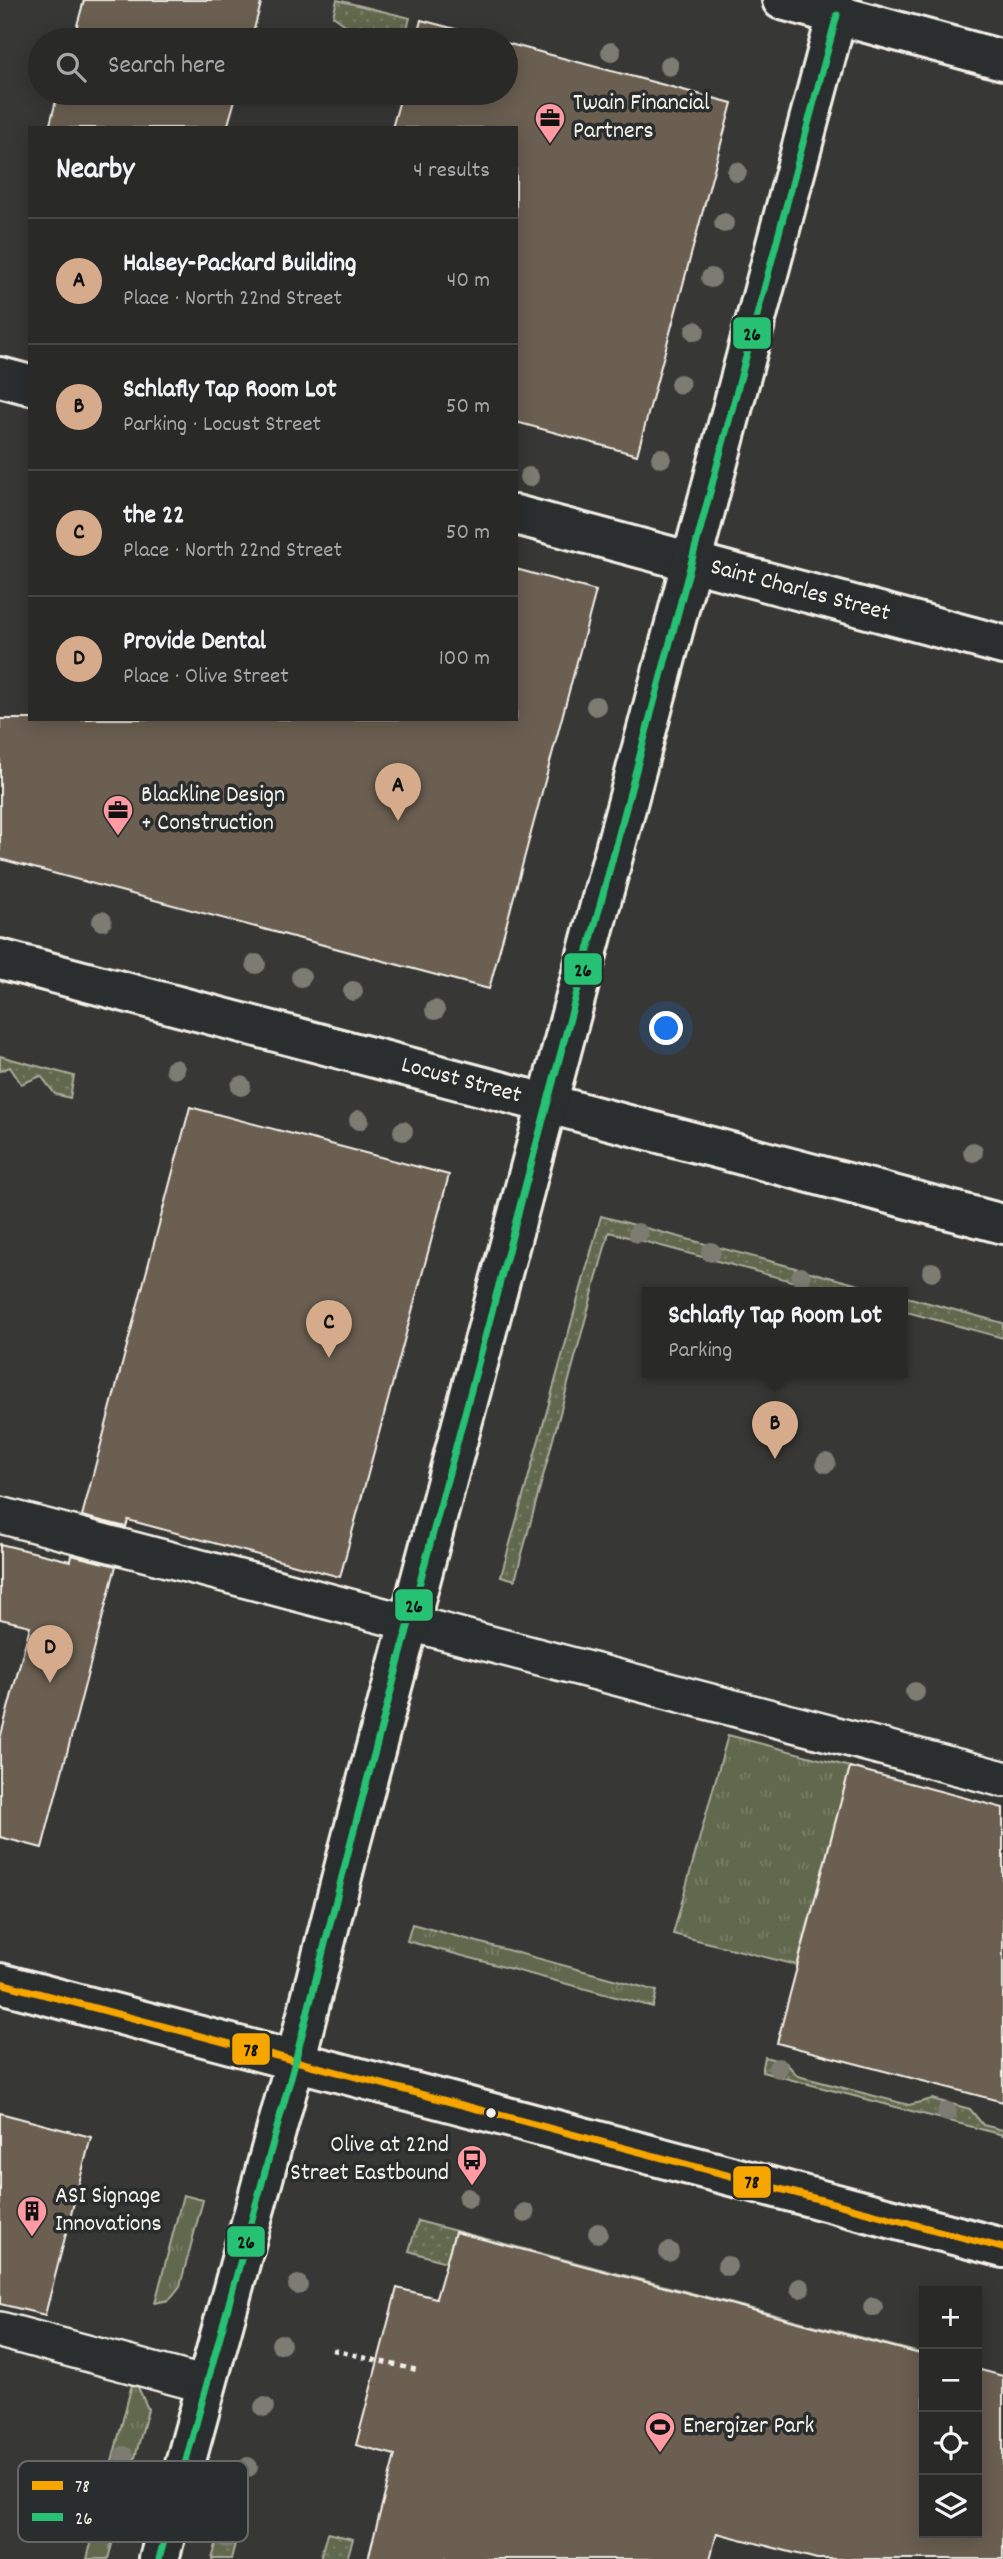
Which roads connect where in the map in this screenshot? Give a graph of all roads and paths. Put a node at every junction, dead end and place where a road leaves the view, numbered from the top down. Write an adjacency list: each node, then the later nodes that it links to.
1 (782, 0): 2 (street)
2 (837, 15): 3 (street); 7 (street)
3 (1003, 60)
4 (0, 377): 5 (street)
5 (28, 384)
6 (518, 516): 7 (street, Saint Charles Street)
7 (692, 562): 8 (street, Saint Charles Street); 10 (street)
8 (1003, 645)
9 (0, 960): 10 (street, Locust Street)
10 (547, 1104): 11 (street, Locust Street); 13 (street)
11 (1003, 1224)
12 (0, 1515): 13 (lane)
13 (410, 1622): 14 (lane); 16 (street)
14 (1003, 1779)
15 (0, 1983): 16 (street)
16 (295, 2062): 17 (street); 21 (street)
17 (1003, 2248)
18 (0, 2330): 21 (lane)
19 (334, 2350): 20 (path)
20 (417, 2370)
21 (205, 2385): 22 (street)
22 (185, 2461)
23 (163, 2542): 24 (street)
24 (159, 2559)

